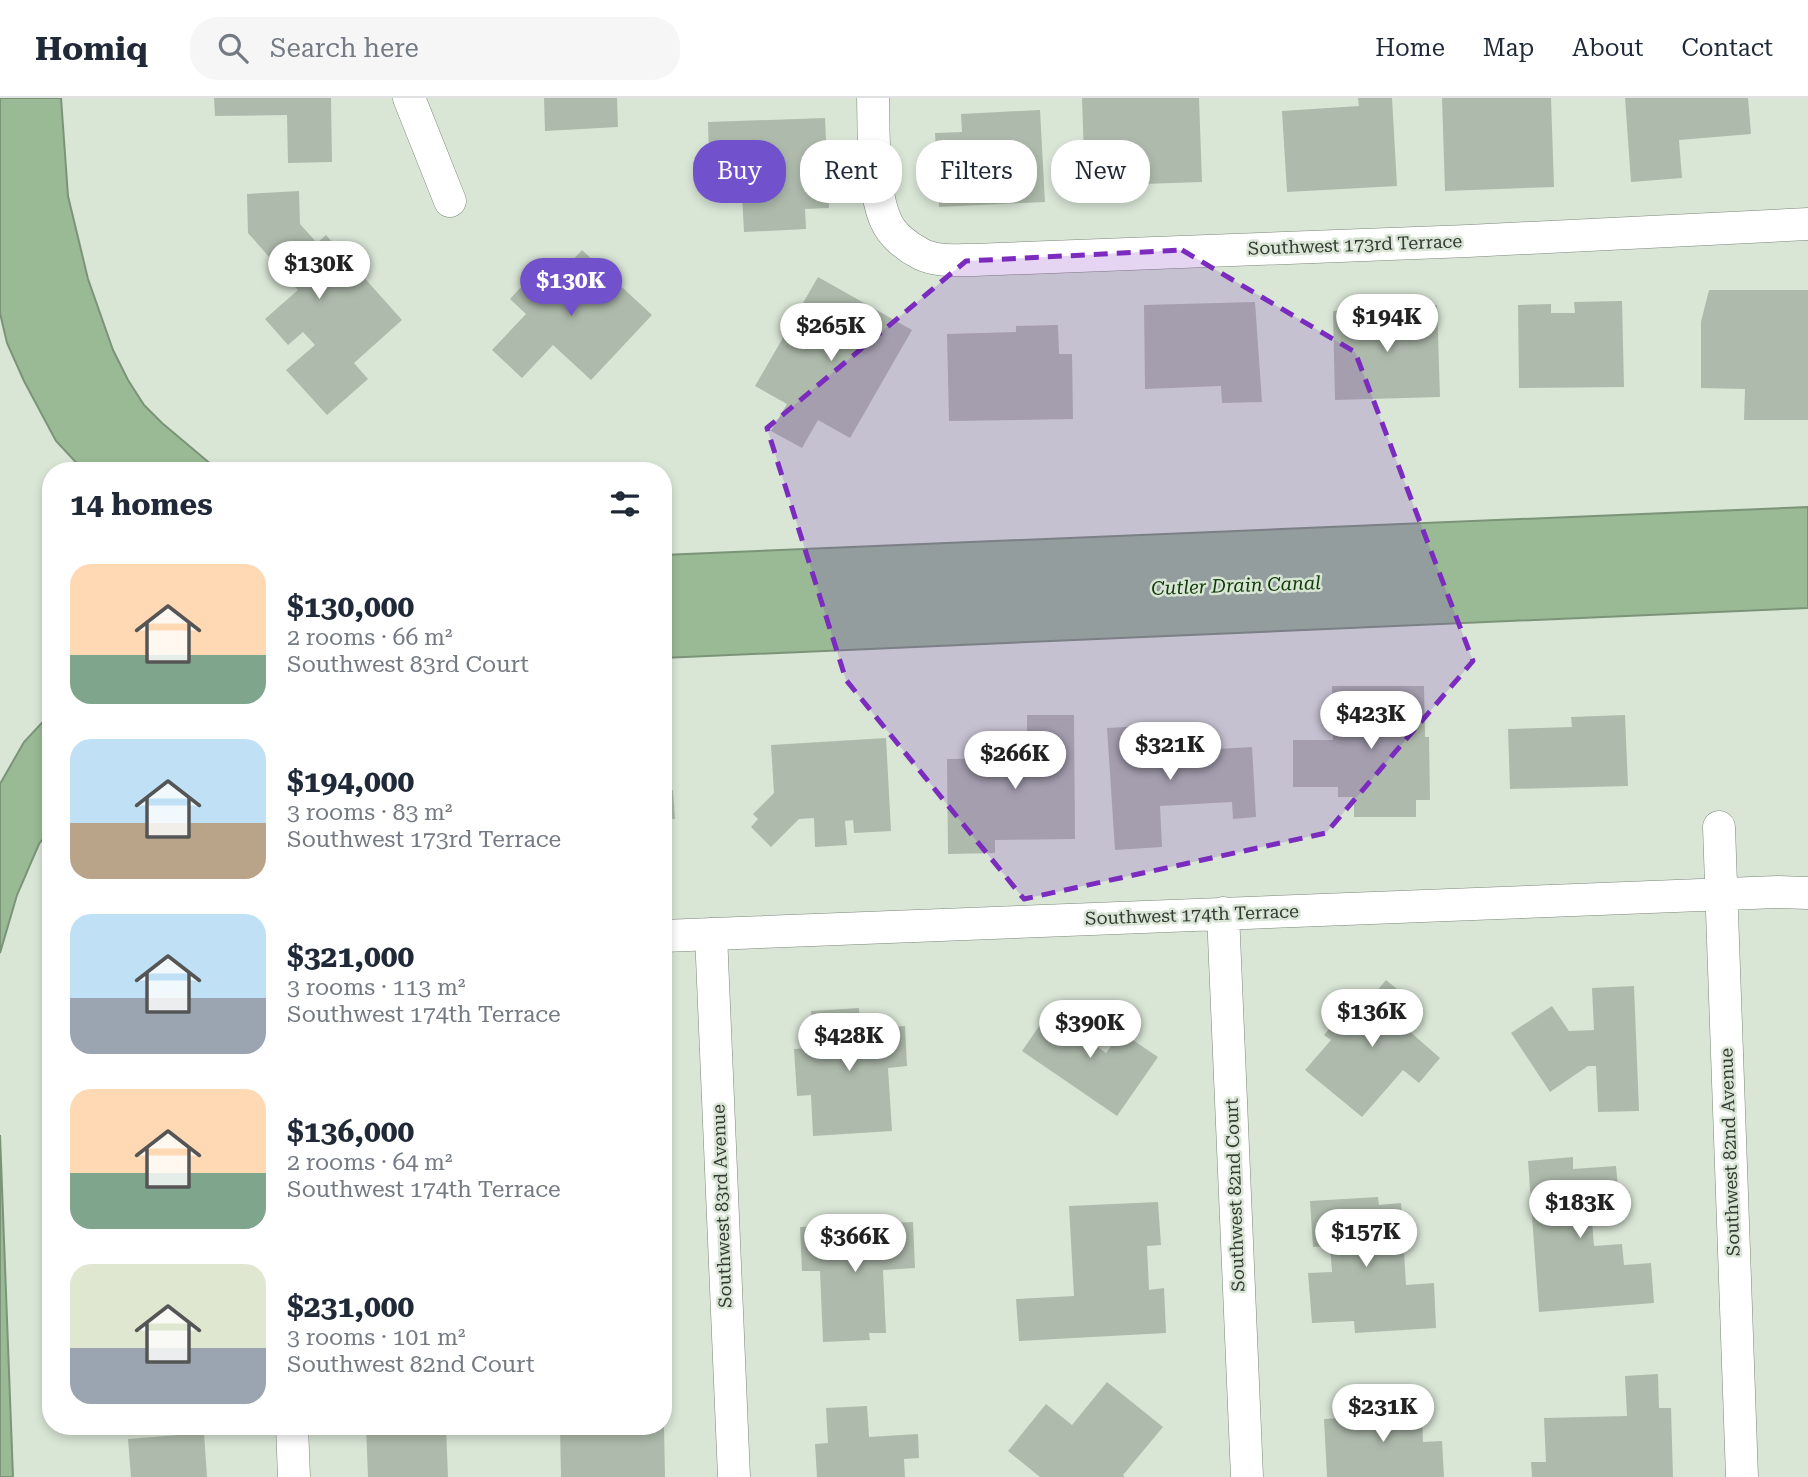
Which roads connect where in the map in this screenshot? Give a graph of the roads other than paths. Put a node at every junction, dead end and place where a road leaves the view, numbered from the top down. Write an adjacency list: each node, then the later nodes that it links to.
1 (409, 98): 3 (street)
2 (873, 98): 4 (street, Southwest 173rd Terrace)
3 (450, 201)
4 (1808, 224)
5 (1719, 827): 7 (street, Southwest 82nd Avenue)
6 (1808, 892): 7 (street, Southwest 174th Terrace)
7 (1721, 894): 8 (street, Southwest 174th Terrace); 15 (street, Southwest 82nd Avenue)
8 (1223, 913): 9 (street, Southwest 174th Terrace); 14 (street, Southwest 82nd Court)
9 (711, 934): 10 (street, Southwest 174th Terrace); 13 (street, Southwest 83rd Avenue)
10 (672, 936)
11 (292, 1435): 12 (street)
12 (294, 1477)
13 (734, 1477)
14 (1247, 1477)
15 (1742, 1477)

